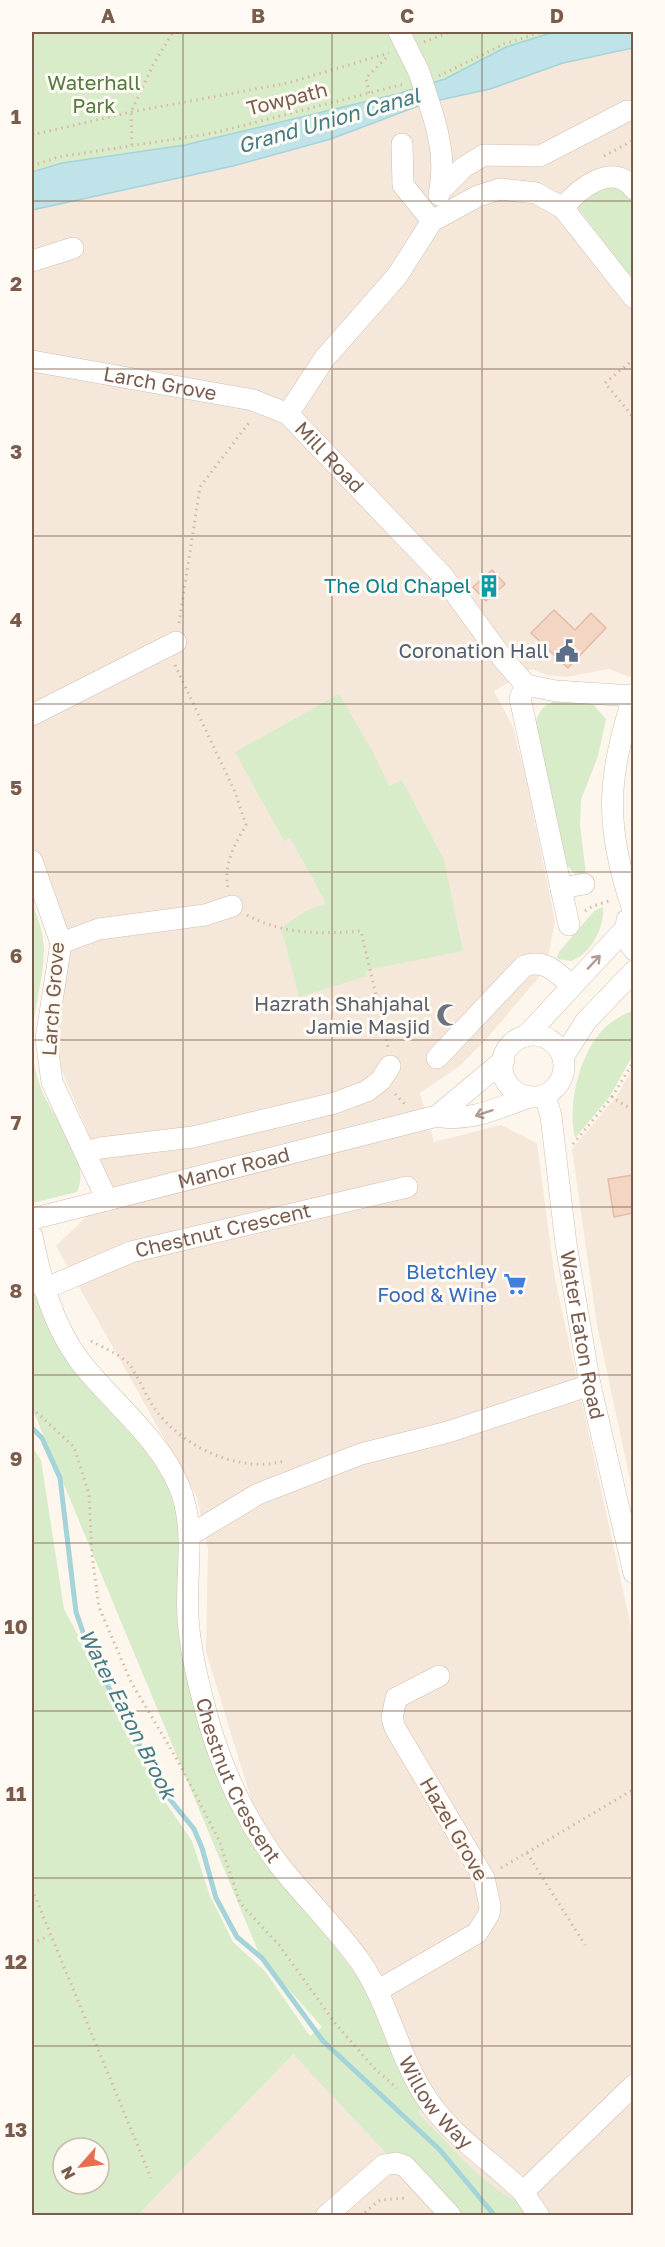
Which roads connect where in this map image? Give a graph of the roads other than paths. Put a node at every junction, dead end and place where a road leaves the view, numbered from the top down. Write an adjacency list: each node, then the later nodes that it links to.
1 (403, 40): 5 (street, bridge)
2 (627, 111): 5 (street)
3 (402, 144): 7 (street)
4 (633, 189): 6 (street)
5 (440, 191): 7 (street)
6 (563, 208): 7 (street, Mill Road); 10 (street, Mill Road)
7 (433, 220): 12 (street, Mill Road)
8 (73, 248): 9 (street)
9 (32, 261)
10 (633, 298)
11 (32, 361): 12 (street, Larch Grove)
12 (288, 414): 14 (street, Mill Road)
13 (171, 644): 16 (street)
14 (526, 685): 15 (street); 19 (street)
15 (633, 695): 21 (street)
16 (32, 715)
17 (32, 861): 23 (street, Larch Grove)
18 (584, 884): 19 (street)
19 (561, 888): 22 (street)
20 (232, 906): 23 (street)
21 (630, 916): 24 (street); 26 (street, one-way to 21)
22 (569, 925)
23 (61, 943): 34 (street, Larch Grove)
24 (633, 950)
25 (633, 971): 28 (street)
26 (571, 986): 27 (street); 29 (street)
27 (526, 1036): 28 (street); 30 (street)
28 (563, 1057): 32 (street)
29 (437, 1058)
30 (504, 1060): 32 (street); 33 (street, Manor Road)
31 (385, 1073): 34 (street)
32 (537, 1096): 33 (street, Manor Road, one-way to 33); 40 (street, Water Eaton Road)
33 (429, 1118): 36 (street, Manor Road)
34 (87, 1152): 36 (street, Larch Grove)
35 (407, 1187): 39 (street, Chestnut Crescent)
36 (107, 1200): 37 (street, Manor Road)
37 (32, 1220)
38 (32, 1236): 39 (street, Chestnut Crescent)
39 (44, 1289): 41 (street, Chestnut Crescent)
40 (590, 1385): 41 (street); 42 (street, Water Eaton Road)
41 (190, 1535): 44 (street, Chestnut Crescent)
42 (633, 1573)
43 (439, 1676): 44 (street, Hazel Grove)
44 (377, 1991): 46 (street, Willow Way)
45 (633, 2085): 46 (street)
46 (523, 2192): 49 (street, Willow Way)
47 (326, 2216): 48 (street)
48 (451, 2216)
49 (539, 2216)

